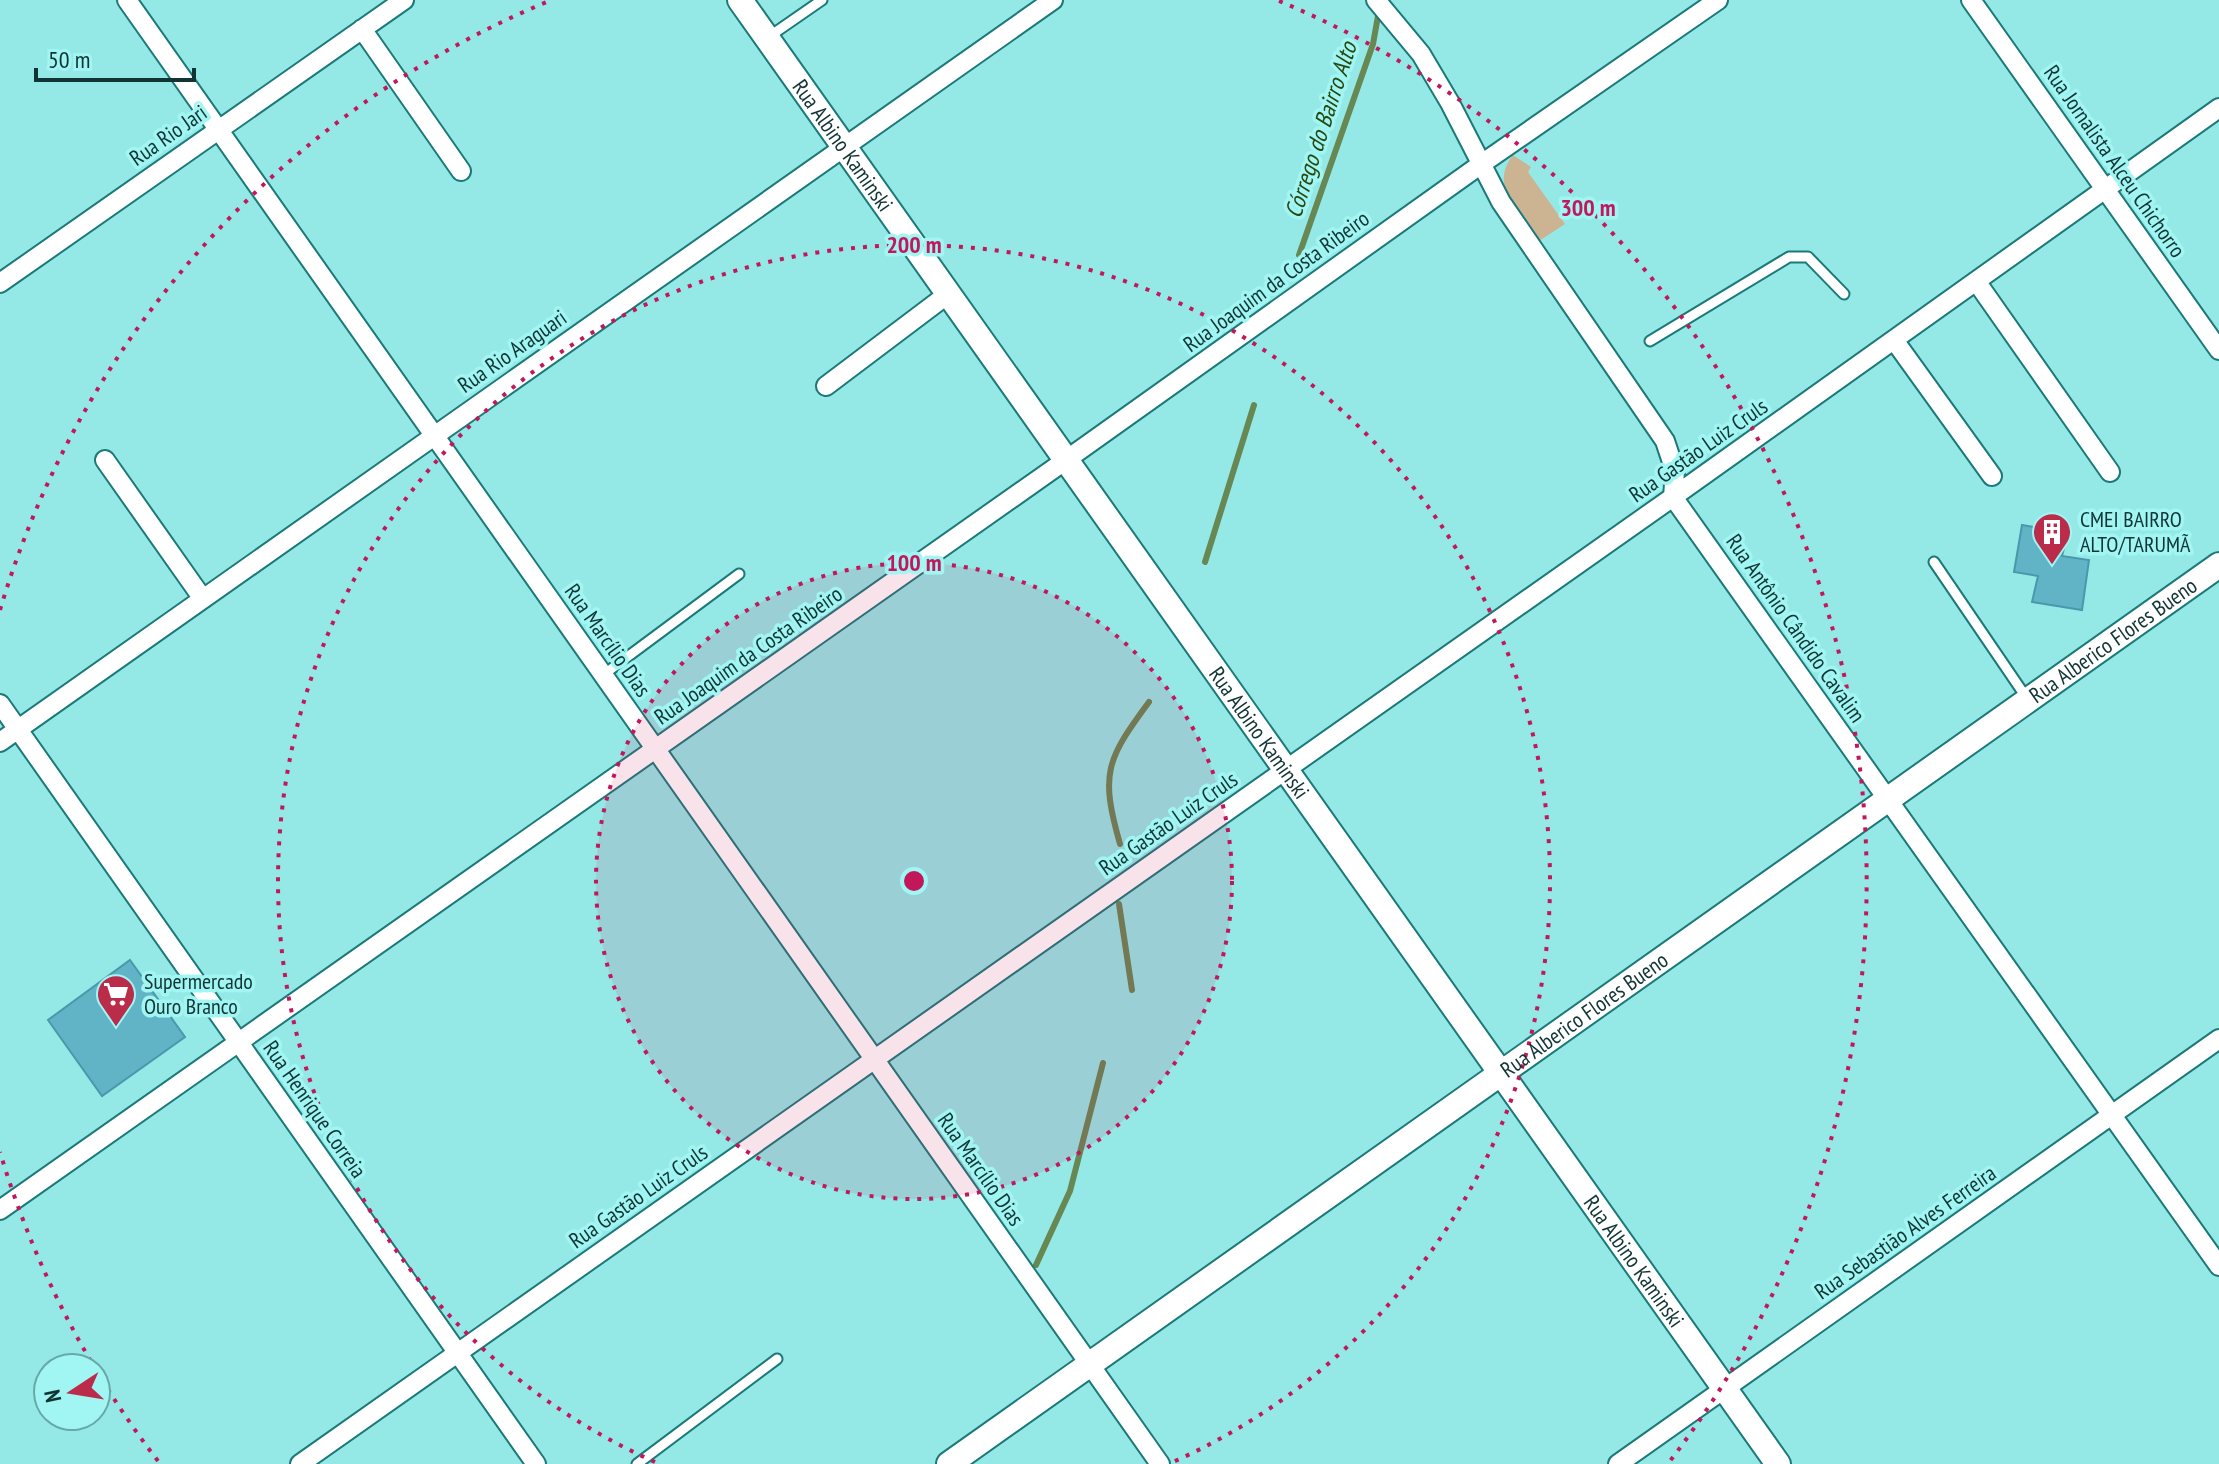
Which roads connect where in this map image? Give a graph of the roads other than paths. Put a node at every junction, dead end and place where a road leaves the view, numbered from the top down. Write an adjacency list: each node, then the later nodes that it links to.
1 (127, 0): 12 (street, Rua Marcílio Dias)
2 (404, 0): 9 (street, Rua Rio Jari)
3 (740, 0): 10 (street, Rua Albino Kaminski)
4 (822, 0): 10 (lane)
5 (1053, 0): 13 (street, Rua Rio Araguari)
6 (1376, 0): 14 (street)
7 (1718, 0): 14 (street, Rua Joaquim da Costa Ribeiro)
8 (1971, 0): 16 (street, Rua Jornalista Alceu Chichorro)
9 (362, 29): 12 (street, Rua Rio Jari); 15 (street)
10 (767, 38): 13 (street, Rua Albino Kaminski)
11 (2219, 108): 16 (street, Rua Gastão Luiz Cruls)
12 (218, 130): 18 (street, Rua Rio Jari); 25 (street, Rua Marcílio Dias)
13 (844, 147): 19 (street, Rua Albino Kaminski); 25 (street, Rua Rio Araguari)
14 (1480, 165): 27 (street, Rua Joaquim da Costa Ribeiro); 30 (street)
15 (461, 171)
16 (2105, 189): 17 (street, Rua Gastão Luiz Cruls); 23 (street, Rua Jornalista Alceu Chichorro)
17 (1976, 281): 21 (street, Rua Gastão Luiz Cruls); 28 (street)
18 (0, 283)
19 (948, 294): 24 (street); 27 (street, Rua Albino Kaminski)
20 (1844, 294): 22 (lane)
21 (1894, 340): 29 (street); 30 (street, Rua Gastão Luiz Cruls)
22 (1650, 341)
23 (2217, 342)
24 (826, 386)
25 (434, 436): 34 (street, Rua Rio Araguari); 35 (street, Rua Marcílio Dias)
26 (105, 460): 34 (street)
27 (1066, 460): 40 (street, Rua Joaquim da Costa Ribeiro); 41 (street, Rua Albino Kaminski)
28 (2110, 472)
29 (1992, 476)
30 (1673, 497): 41 (street, Rua Gastão Luiz Cruls); 42 (street, Rua Antônio Cândido Cavalim)
31 (1934, 562): 36 (lane)
32 (2219, 565): 36 (street, Rua Alberico Flores Bueno)
33 (739, 574): 35 (lane)
34 (203, 599): 38 (street, Rua Rio Araguari)
35 (603, 675): 40 (street, Rua Marcílio Dias)
36 (2028, 700): 42 (street, Rua Alberico Flores Bueno)
37 (0, 704): 38 (street, Rua Henrique Correia)
38 (18, 729): 39 (street, Rua Rio Araguari); 44 (street, Rua Henrique Correia)
39 (0, 742)
40 (655, 749): 44 (street, Rua Joaquim da Costa Ribeiro); 45 (street, Rua Marcílio Dias)
41 (1285, 770): 45 (street, Rua Gastão Luiz Cruls); 46 (street, Rua Albino Kaminski)
42 (1888, 799): 46 (street, Rua Alberico Flores Bueno); 47 (street, Rua Antônio Cândido Cavalim)
43 (2219, 1039): 47 (street, Rua Sebastião Alves Ferreira)
44 (238, 1042): 48 (street, Rua Joaquim da Costa Ribeiro); 50 (street, Rua Henrique Correia)
45 (874, 1059): 50 (street, Rua Gastão Luiz Cruls); 52 (street, Rua Marcílio Dias)
46 (1501, 1073): 52 (street, Rua Alberico Flores Bueno); 53 (street, Rua Albino Kaminski)
47 (2112, 1115): 49 (street, Rua Antônio Cândido Cavalim); 53 (street, Rua Sebastião Alves Ferreira)
48 (0, 1210)
49 (2219, 1266)
50 (457, 1353): 54 (street, Rua Gastão Luiz Cruls); 55 (street, Rua Henrique Correia)
51 (777, 1359): 56 (lane)
52 (1090, 1364): 57 (street, Rua Alberico Flores Bueno); 58 (street, Rua Marcílio Dias)
53 (1725, 1388): 59 (street, Rua Sebastião Alves Ferreira); 60 (street, Rua Albino Kaminski)
54 (300, 1464)
55 (536, 1464)
56 (637, 1464)
57 (949, 1464)
58 (1160, 1464)
59 (1618, 1464)
60 (1778, 1464)

